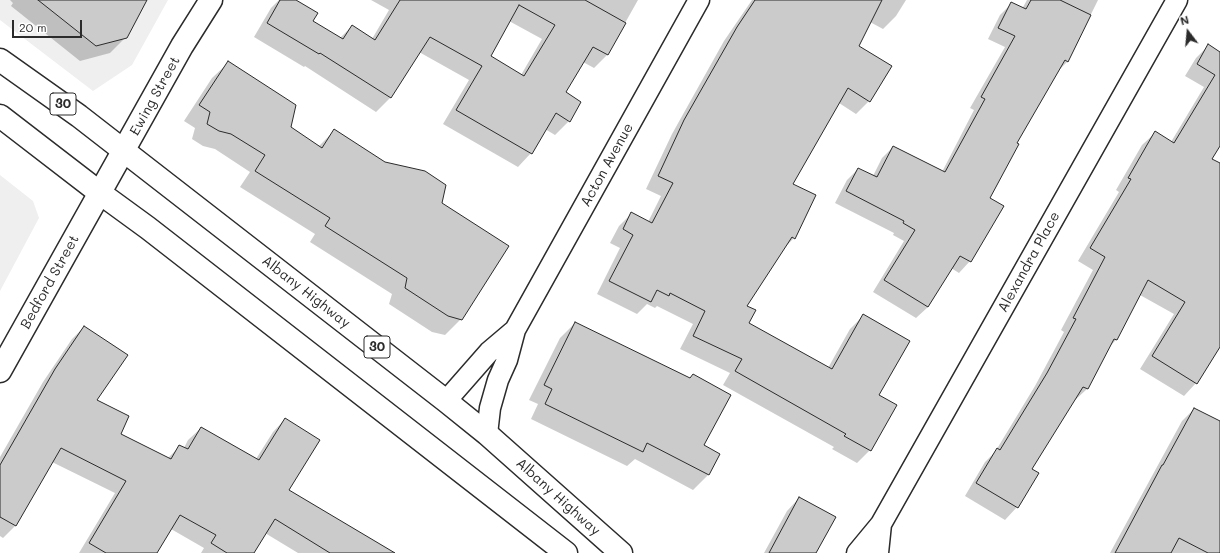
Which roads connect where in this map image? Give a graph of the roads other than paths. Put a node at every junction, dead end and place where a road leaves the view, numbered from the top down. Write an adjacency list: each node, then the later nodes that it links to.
1 (211, 0): 6 (main road, Ewing Street)
2 (700, 0): 8 (street, Acton Avenue)
3 (1177, 0): 12 (street, Alexandra Place)
4 (0, 60): 6 (main road, Albany Highway / 30)
5 (0, 116): 7 (main road)
6 (124, 151): 7 (main road, Ewing Street); 10 (main road, Albany Highway / 30)
7 (100, 193): 9 (main road, Bedford Street); 13 (main road)
8 (515, 330): 10 (street, Acton Avenue); 11 (street, Acton Avenue)
9 (0, 371)
10 (446, 401): 11 (main road, Albany Highway / 30)
11 (487, 434): 14 (main road, Albany Highway / 30)
12 (881, 524): 15 (street, Alexandra Place); 16 (street, Alexandra Place)
13 (566, 553)
14 (621, 553)
15 (857, 553)
16 (878, 553)

